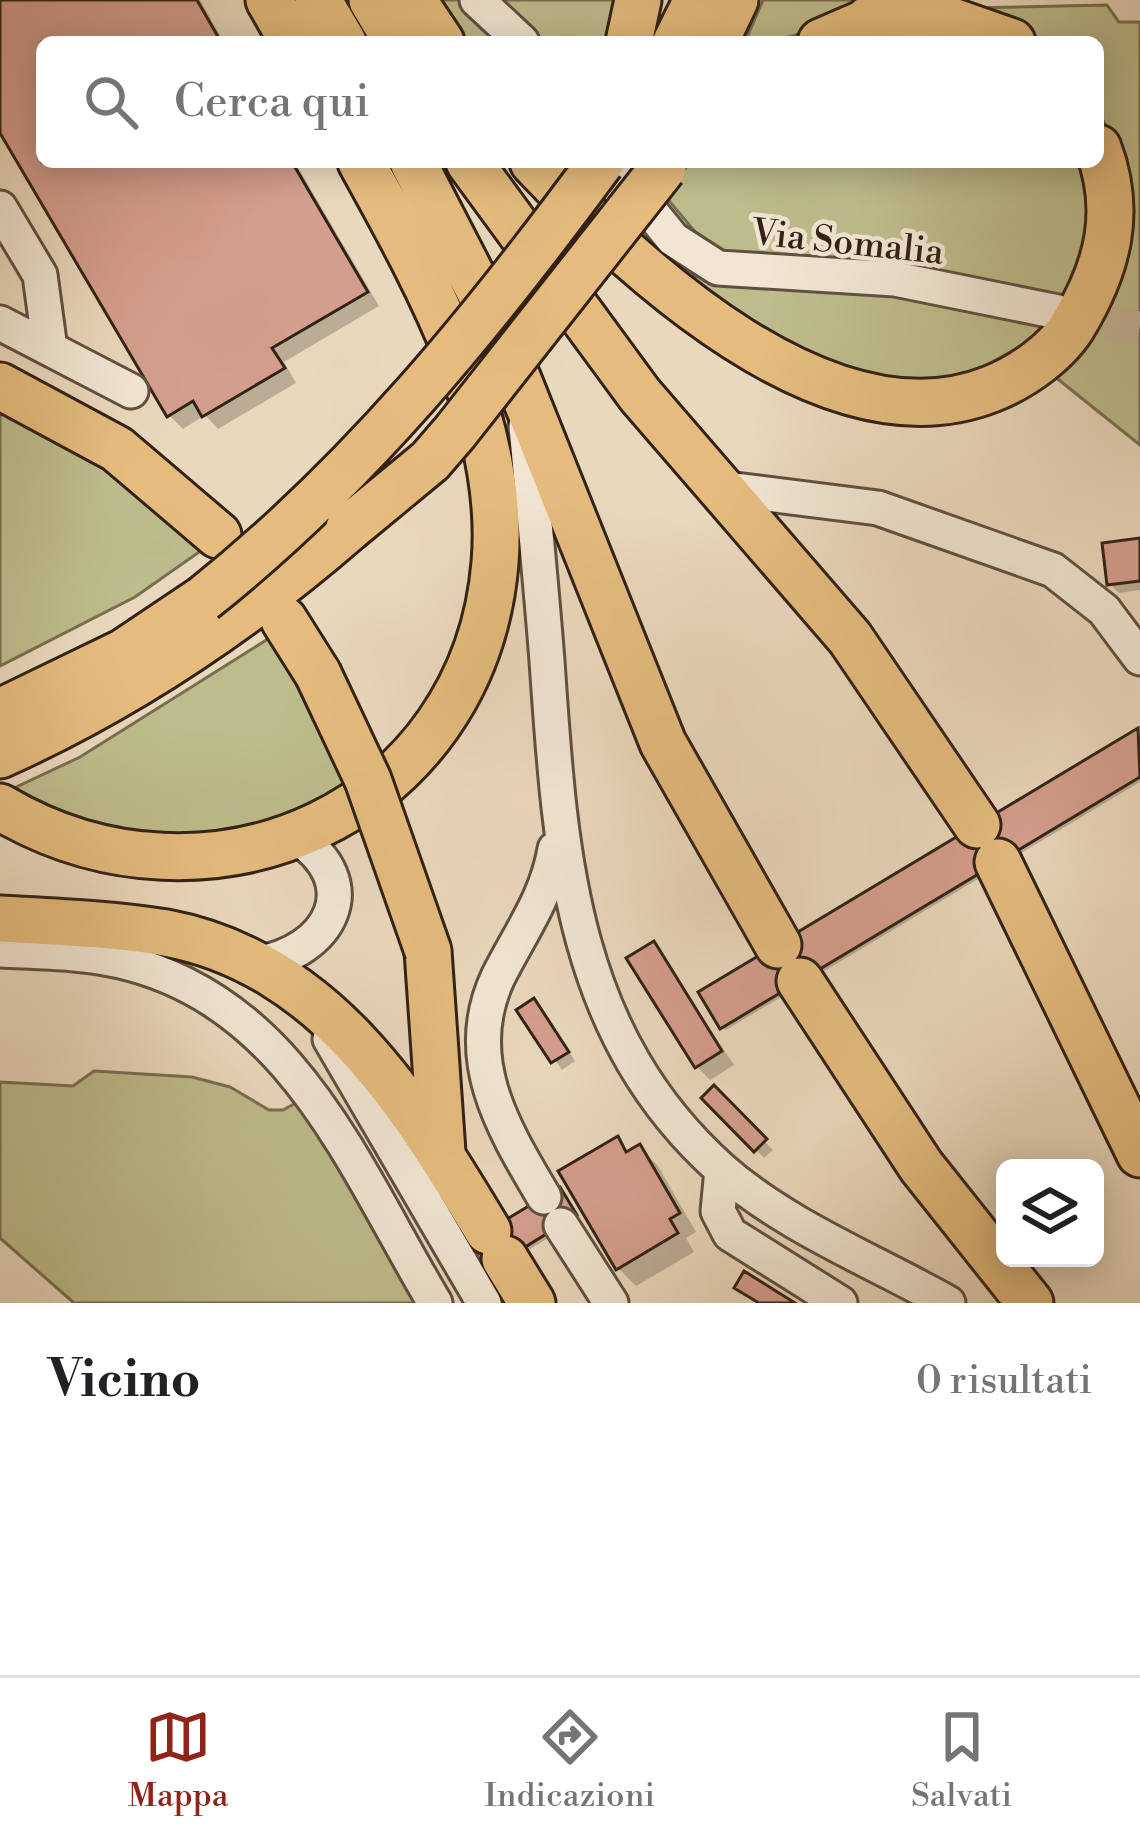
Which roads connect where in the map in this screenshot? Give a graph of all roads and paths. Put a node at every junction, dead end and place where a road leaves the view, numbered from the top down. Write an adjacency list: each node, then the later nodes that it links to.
1 (269, 0): 11 (highway)
2 (318, 0): 12 (highway)
3 (372, 0): 13 (highway)
4 (413, 0): 14 (highway)
5 (477, 0): 15 (lane)
6 (638, 0): 16 (highway)
7 (698, 0): 17 (highway)
8 (735, 0): 18 (highway)
9 (922, 0): 10 (highway)
10 (869, 20): 19 (highway); 20 (highway)
11 (290, 36)
12 (339, 36)
13 (393, 36)
14 (437, 36)
15 (516, 36)
16 (630, 36)
17 (679, 36)
18 (718, 36)
19 (833, 36)
20 (995, 36)
21 (1104, 164): 32 (highway)
22 (364, 168): 50 (highway)
23 (416, 168): 38 (highway)
24 (473, 168): 40 (highway)
25 (538, 168): 32 (highway)
26 (560, 168): 33 (highway)
27 (597, 168): 33 (highway, bridge)
28 (655, 168): 47 (highway, bridge)
29 (0, 208): 36 (lane)
30 (651, 212): 31 (lane, Via Somalia)
31 (718, 268): 32 (lane); 34 (lane, Via Somalia)
32 (651, 276)
33 (503, 293): 42 (highway, bridge)
34 (1058, 312)
35 (0, 323): 36 (lane)
36 (50, 349): 39 (lane)
37 (0, 386): 41 (highway)
38 (523, 388): 49 (lane); 64 (highway)
39 (131, 391)
40 (719, 488): 44 (lane); 55 (highway)
41 (218, 535)
42 (183, 598): 45 (highway); 46 (highway)
43 (284, 620): 56 (highway, bridge)
44 (1140, 658)
45 (0, 680)
46 (0, 712)
47 (0, 755)
48 (0, 807): 50 (highway)
49 (558, 829): 57 (lane); 61 (lane)
50 (295, 836): 53 (lane)
51 (0, 920): 53 (highway)
52 (0, 950): 58 (lane)
53 (254, 964): 54 (highway)
54 (294, 988): 56 (highway); 59 (lane)
55 (1140, 1154)
56 (442, 1155): 60 (highway)
57 (722, 1170): 62 (lane); 63 (lane)
58 (435, 1303)
59 (484, 1303)
60 (532, 1303)
61 (611, 1303)
62 (840, 1303)
63 (948, 1303)
64 (1030, 1303)

